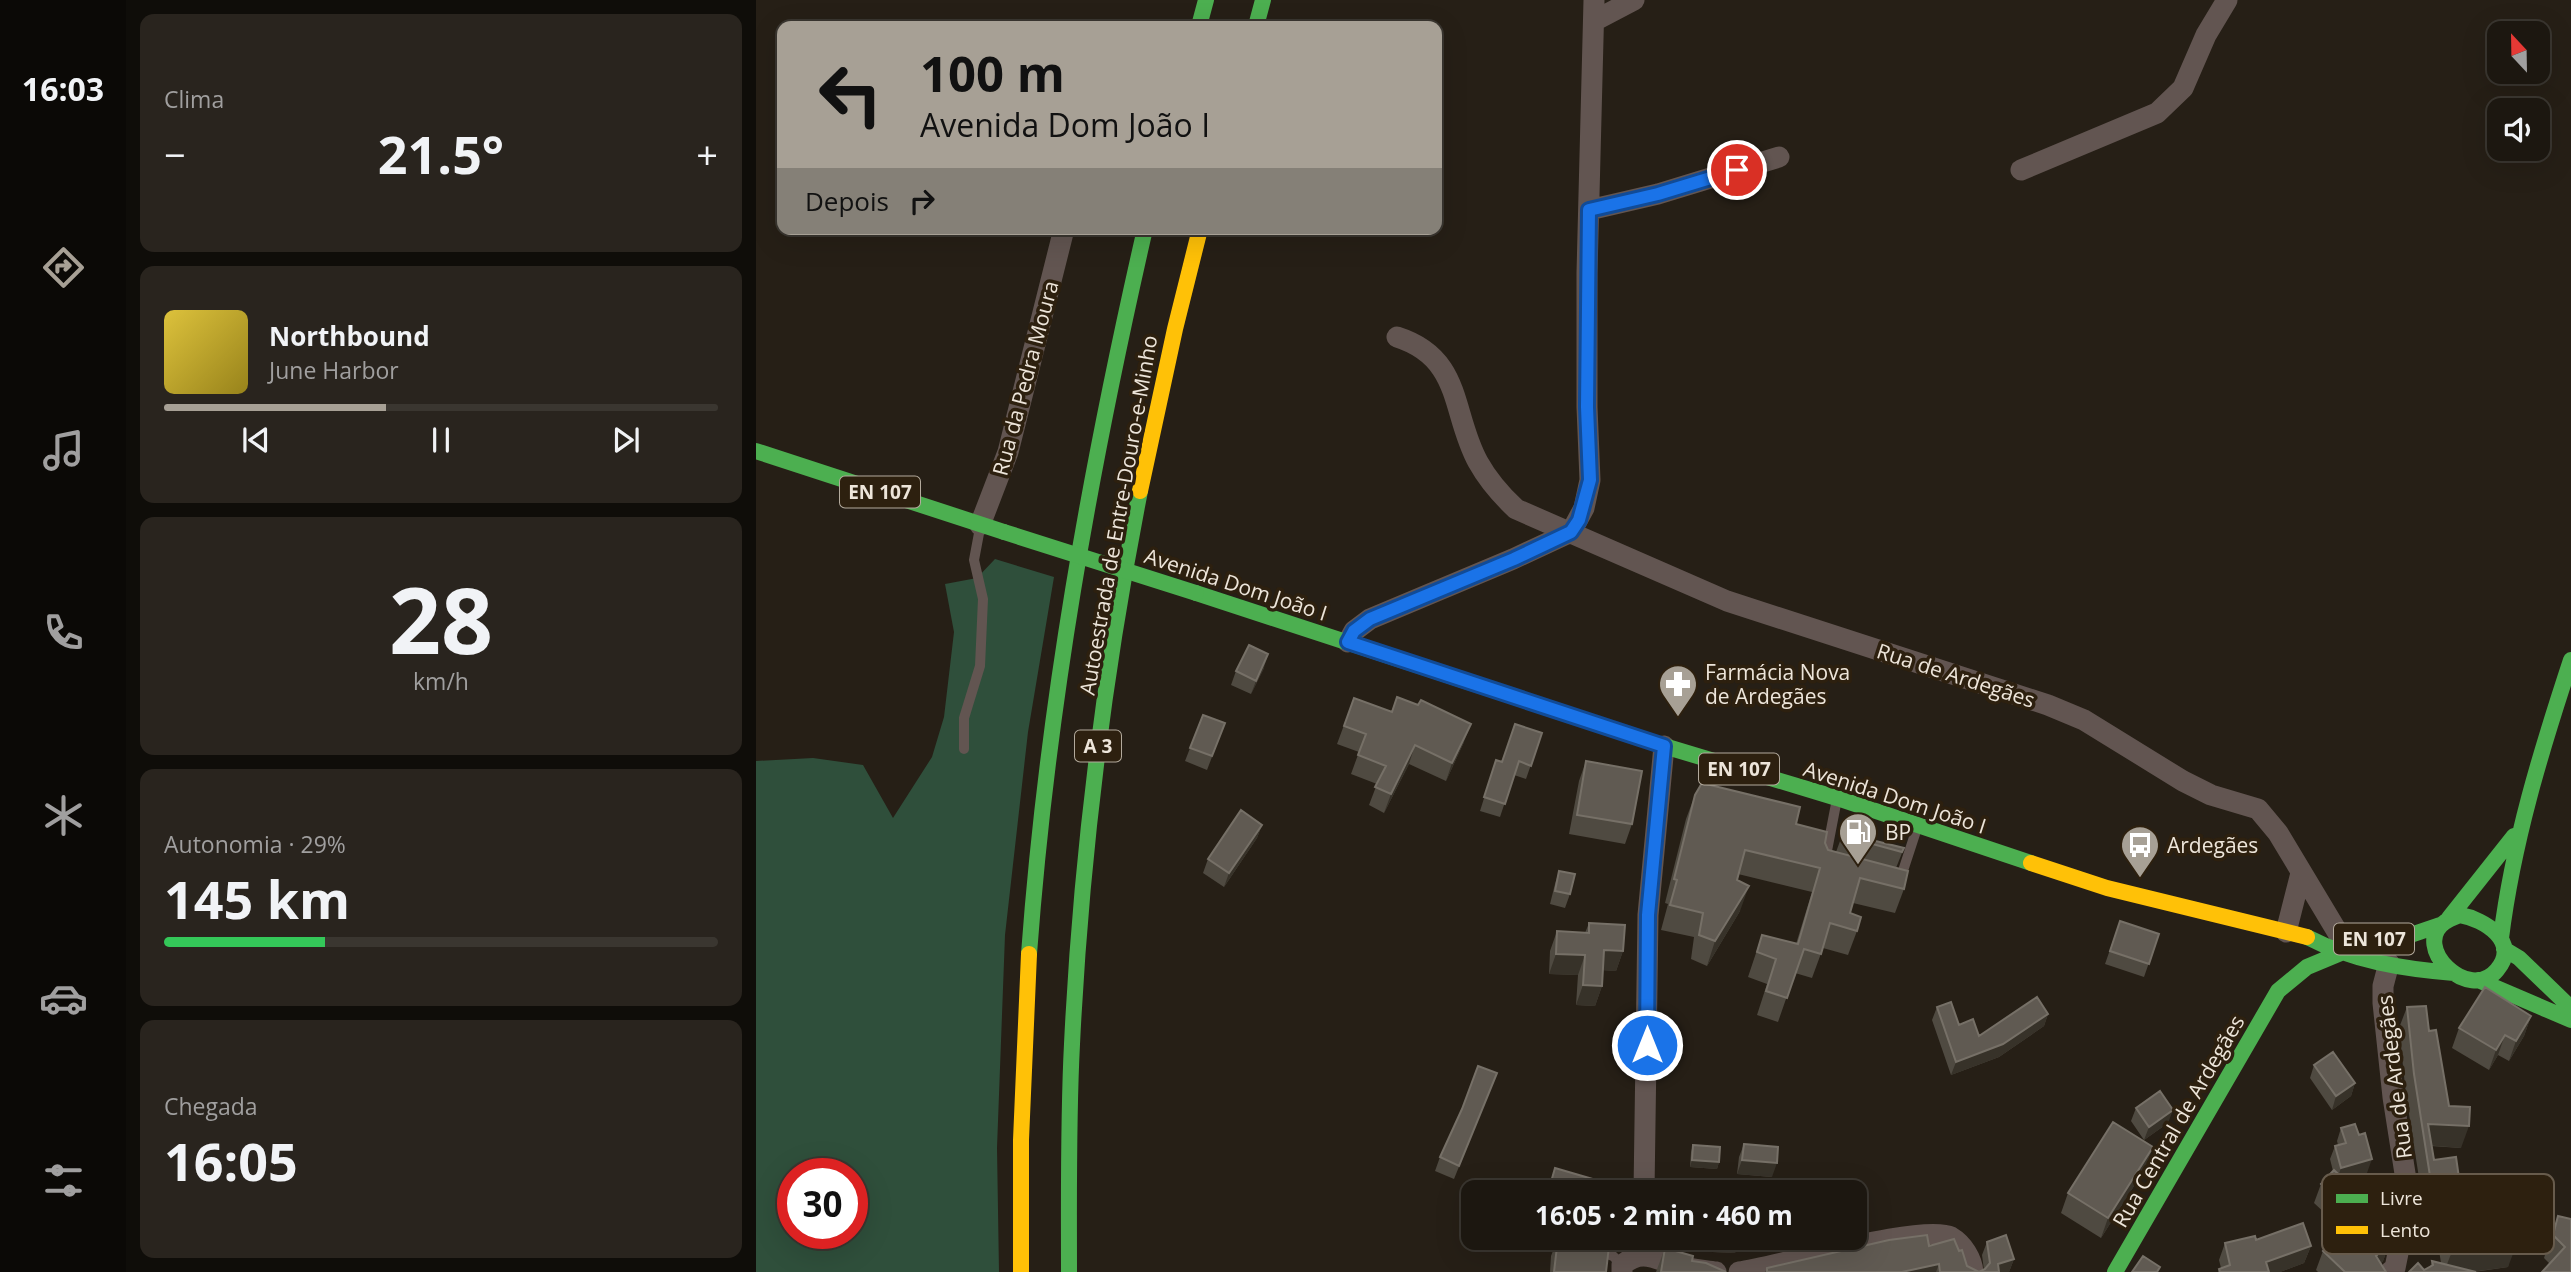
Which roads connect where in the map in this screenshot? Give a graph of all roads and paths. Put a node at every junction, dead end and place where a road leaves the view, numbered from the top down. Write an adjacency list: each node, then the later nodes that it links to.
1 (1206, 0): 6 (main road)
2 (1264, 0): 7 (main road)
3 (1634, 0): 5 (street)
4 (2227, 0): 9 (street)
5 (1594, 10): 10 (street)
6 (1200, 21)
7 (1258, 21)
8 (1779, 158): 10 (street)
9 (2021, 170)
10 (1589, 210): 17 (street)
11 (1062, 235): 16 (street, Rua da Pedra Moura)
12 (1144, 235): 45 (main road, Autoestrada de Entre-Douro-e-Minho / A 3)
13 (1198, 235): 46 (main road, Autoestrada de Entre-Douro-e-Minho / A 3)
14 (1397, 337): 17 (street, Rua de Ardegães)
15 (756, 451): 16 (main road, Avenida Dom João I / EN 107)
16 (980, 525): 18 (main road, Avenida Dom João I / EN 107, bridge); 21 (lane)
17 (1571, 532): 18 (street); 26 (street, Rua de Ardegães)
18 (1348, 642): 20 (main road, Avenida Dom João I / EN 107)
19 (2571, 660): 24 (main road)
20 (1664, 746): 22 (main road, Avenida Dom João I / EN 107); 40 (street)
21 (964, 749)
22 (1837, 798): 23 (main road, Avenida Dom João I / EN 107); 25 (lane)
23 (1917, 826): 27 (lane); 29 (main road, Avenida Dom João I / EN 107)
24 (2521, 827): 28 (main road); 31 (main road)
25 (1836, 872)
26 (2301, 873): 29 (street); 30 (street, Rua de Ardegães)
27 (1885, 885)
28 (2445, 922): 30 (main road, Avenida Dom João I / EN 107); 31 (main road, EN 107); 34 (main road, EN 107)
29 (2292, 938): 30 (main road, Avenida Dom João I / EN 107)
30 (2340, 943): 32 (main road, Avenida Dom João I / EN 107); 36 (main road, Rua Central de Ardegães)
31 (2503, 943): 35 (main road); 37 (main road, EN 107)
32 (2389, 964): 34 (main road, Avenida Dom João I / EN 107); 39 (street, Rua de Ardegães)
33 (2281, 968): 36 (main road, Rua Central de Ardegães)
34 (2454, 973): 35 (main road, EN 107)
35 (2478, 980): 38 (main road, EN 107)
36 (2278, 991): 50 (main road, Rua Central de Ardegães)
37 (2571, 1008)
38 (2571, 1020)
39 (2405, 1174)
40 (1644, 1180)
41 (1594, 1250): 44 (lane)
42 (1639, 1250): 44 (street)
43 (1650, 1250): 47 (street)
44 (1622, 1268)
45 (1021, 1272)
46 (1069, 1272)
47 (1716, 1272)
48 (1740, 1272): 49 (street)
49 (1973, 1272)
50 (2115, 1272)

